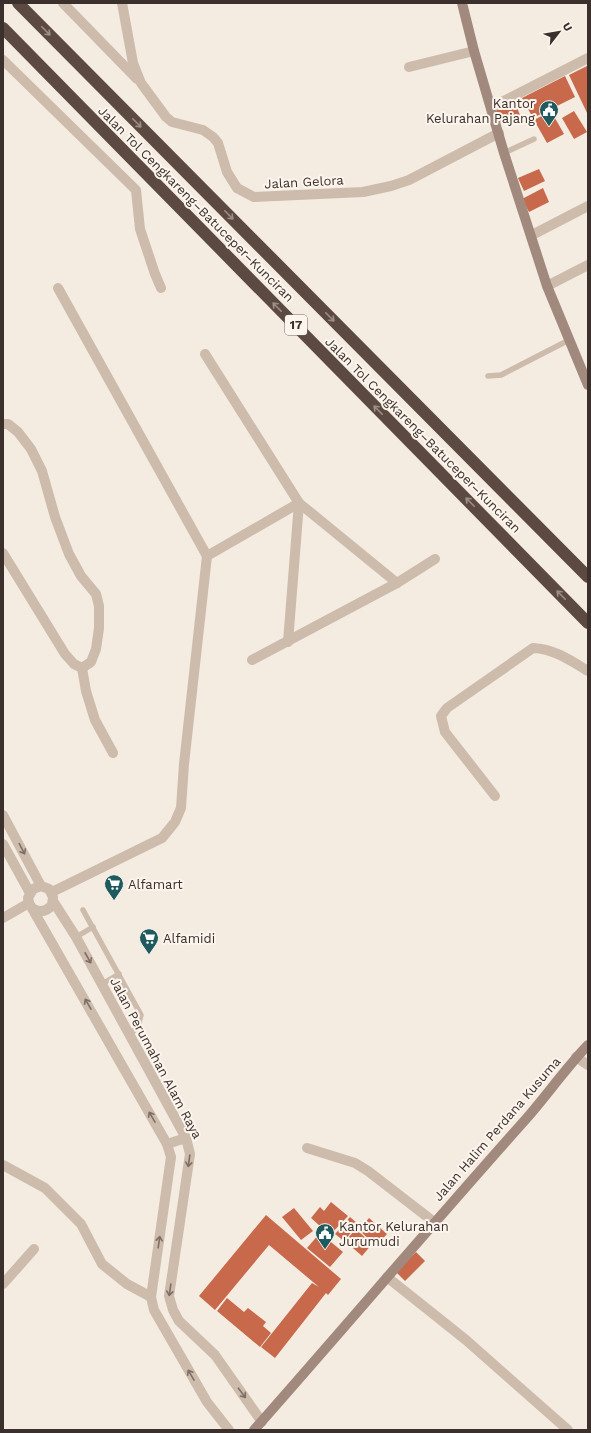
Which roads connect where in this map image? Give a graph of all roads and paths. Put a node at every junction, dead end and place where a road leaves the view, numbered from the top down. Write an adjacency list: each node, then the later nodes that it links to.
1 (18, 3): 30 (highway, Jalan Tol Cengkareng–Batuceper–Kunciran / 17, one-way to 30)
2 (63, 3): 10 (street)
3 (122, 3): 10 (street, Jalan Gelora)
4 (462, 3): 6 (main road)
5 (3, 28): 32 (highway, Jalan Tol Cengkareng–Batuceper–Kunciran / 17, one-way to 5)
6 (474, 51): 9 (street); 11 (main road)
7 (588, 58): 11 (street)
8 (3, 60): 20 (street)
9 (409, 67)
10 (141, 83): 12 (street, Jalan Gelora)
11 (492, 107): 12 (main road)
12 (500, 133): 14 (main road)
13 (534, 139): 14 (lane)
14 (504, 153): 16 (main road)
15 (588, 206): 16 (street)
16 (532, 235): 18 (main road)
17 (588, 265): 18 (street)
18 (547, 286): 21 (main road)
19 (58, 288): 28 (street)
20 (161, 288)
21 (569, 340): 23 (lane); 24 (main road)
22 (205, 354): 26 (street)
23 (488, 376)
24 (588, 385)
25 (3, 424): 35 (street)
26 (299, 503): 28 (street); 31 (street); 33 (street)
27 (3, 553): 35 (street)
28 (207, 556): 42 (street)
29 (435, 560): 31 (street)
30 (588, 577)
31 (397, 583): 33 (street)
32 (588, 623)
33 (288, 642): 34 (street)
34 (252, 660)
35 (82, 668): 37 (street)
36 (588, 671): 38 (street)
37 (113, 753)
38 (495, 796)
39 (3, 815): 41 (street, one-way to 41)
40 (3, 844): 43 (street)
41 (41, 886): 42 (street); 43 (street)
42 (53, 897): 43 (street); 47 (street, Jalan Perumahan Alam Raya)
43 (31, 902): 45 (street); 55 (street, one-way to 43)
44 (83, 910): 46 (lane)
45 (3, 918)
46 (93, 927): 47 (lane); 48 (lane)
47 (76, 937): 49 (street, Jalan Perumahan Alam Raya, one-way to 49)
48 (119, 974): 49 (lane); 50 (lane)
49 (102, 984): 50 (street, Jalan Perumahan Alam Raya)
50 (130, 1035): 54 (street, Jalan Perumahan Alam Raya)
51 (588, 1045): 52 (main road, Jalan Halim Perdana Kusuma)
52 (576, 1058): 53 (street); 58 (main road, Jalan Halim Perdana Kusuma)
53 (588, 1066)
54 (186, 1138): 55 (street); 63 (street, Jalan Perumahan Alam Raya, one-way to 63)
55 (167, 1144): 62 (street, one-way to 55)
56 (307, 1148): 58 (street)
57 (3, 1165): 62 (street)
58 (434, 1222): 60 (main road, Jalan Halim Perdana Kusuma)
59 (34, 1249): 61 (street)
60 (387, 1276): 63 (main road, Jalan Halim Perdana Kusuma); 66 (street)
61 (3, 1284)
62 (151, 1297): 64 (street, one-way to 62)
63 (262, 1422): 65 (main road, Jalan Halim Perdana Kusuma)
64 (228, 1430)
65 (254, 1430)
66 (568, 1430)

